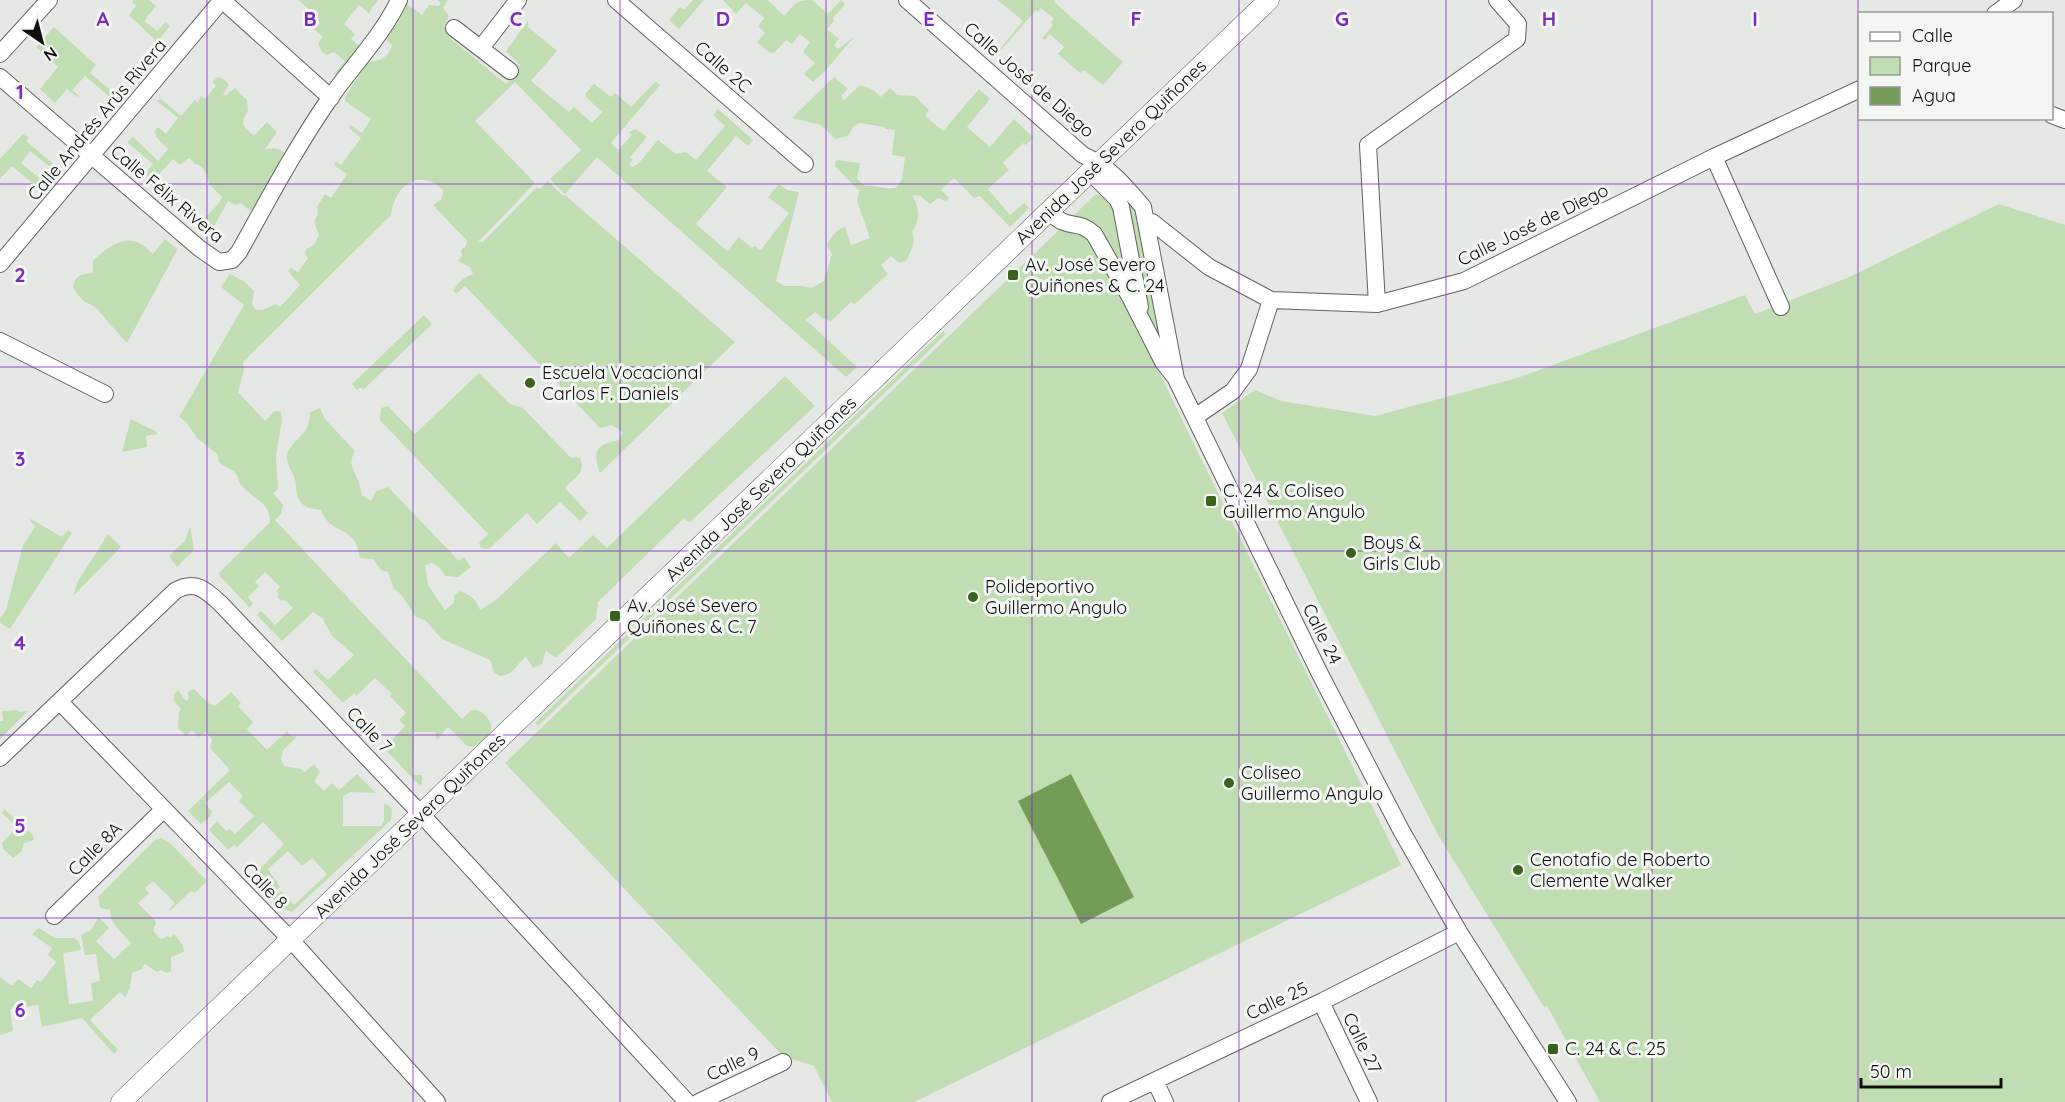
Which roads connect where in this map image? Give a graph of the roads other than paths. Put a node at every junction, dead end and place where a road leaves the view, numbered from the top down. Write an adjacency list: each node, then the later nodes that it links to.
1 (49, 0): 13 (street)
2 (222, 0): 17 (street); 18 (street, Calle Andrés Arús Rivera)
3 (399, 0): 17 (street)
4 (518, 0): 12 (street)
5 (616, 0): 20 (street, Calle 2C)
6 (907, 0): 21 (street, Calle José de Diego)
7 (1269, 0): 21 (street, Avenida José Severo Quiñones)
8 (1497, 0): 26 (street)
9 (2014, 0): 10 (street)
10 (1998, 12)
11 (454, 28): 12 (street)
12 (481, 48): 14 (street)
13 (0, 54)
14 (510, 71)
15 (0, 77): 18 (street, Calle Félix Rivera)
16 (1858, 90): 19 (street, Calle José de Diego)
17 (331, 98): 18 (street, Calle Félix Rivera)
18 (92, 157): 24 (street, Calle Andrés Arús Rivera)
19 (1714, 157): 26 (street, Calle José de Diego); 27 (street)
20 (805, 164)
21 (1095, 167): 22 (street, Avenida José Severo Quiñones); 28 (street); 30 (street, Calle 24)
22 (1048, 212): 28 (street); 36 (street, Avenida José Severo Quiñones)
23 (1152, 222): 25 (street, Calle José de Diego)
24 (0, 264)
25 (1271, 300): 26 (street, Calle José de Diego); 32 (street)
26 (1377, 304)
27 (1781, 307)
28 (1141, 318): 30 (street)
29 (0, 340): 31 (street)
30 (1176, 379): 32 (street, Calle 24)
31 (105, 394)
32 (1195, 417): 38 (street, Calle 24)
33 (60, 702): 34 (street, Calle 7); 35 (street, Calle 8); 36 (street, Calle 7)
34 (0, 758)
35 (164, 809): 37 (street, Calle 8A); 39 (street, Calle 8)
36 (421, 814): 39 (street, Avenida José Severo Quiñones); 45 (street, Calle 7)
37 (54, 916)
38 (1460, 932): 40 (street, Calle 25); 50 (street, Calle 24)
39 (291, 940): 43 (street, Avenida José Severo Quiñones); 44 (street, Calle 8)
40 (1321, 1002): 42 (street, Calle 25); 49 (street, Calle 27)
41 (783, 1062): 46 (street, Calle 9)
42 (1155, 1081): 47 (street, Calle 25); 48 (street)
43 (121, 1102)
44 (437, 1102)
45 (687, 1102)
46 (699, 1102)
47 (1110, 1102)
48 (1165, 1102)
49 (1369, 1102)
50 (1568, 1102)

